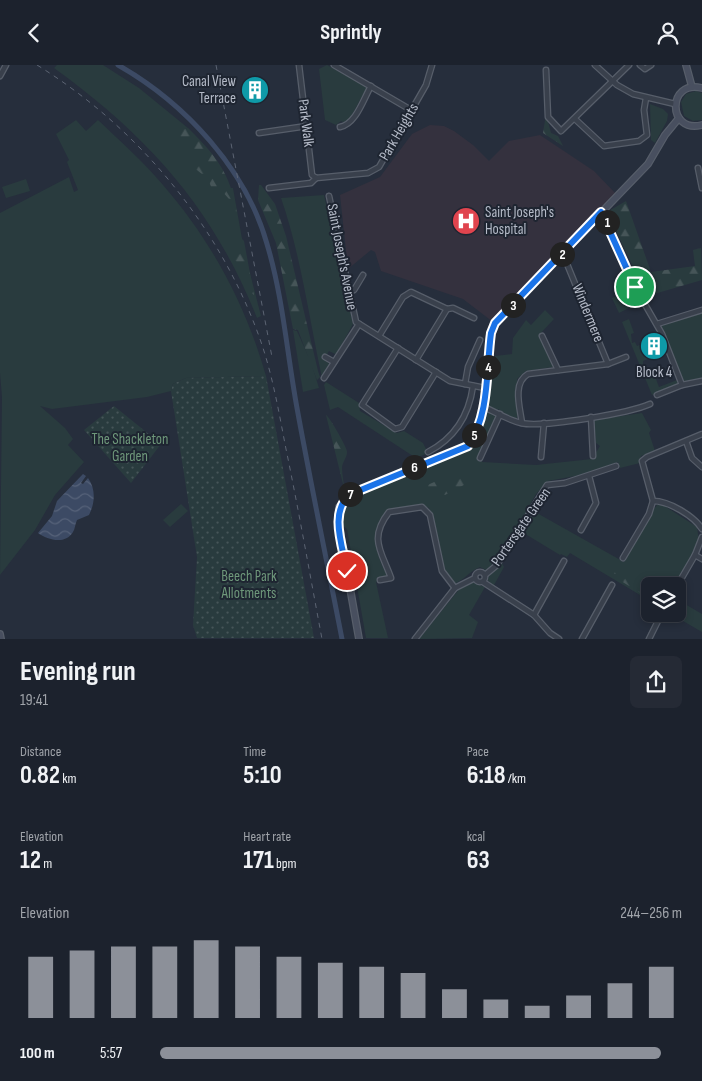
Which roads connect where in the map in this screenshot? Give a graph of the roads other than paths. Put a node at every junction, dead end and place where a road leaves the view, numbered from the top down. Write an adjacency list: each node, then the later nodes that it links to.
1 (6, 65): 11 (street)
2 (299, 65): 24 (street, Park Walk)
3 (334, 65): 13 (street)
4 (432, 65): 20 (street, Park Heights)
5 (595, 65): 12 (street)
6 (629, 65): 12 (street)
7 (640, 65): 8 (street)
8 (650, 65)
9 (686, 65): 16 (street)
10 (546, 70): 14 (street)
11 (0, 76)
12 (613, 81): 18 (street); 22 (street)
13 (371, 86): 20 (street); 25 (street)
14 (546, 86): 15 (street); 22 (street)
15 (552, 86)
16 (692, 87): 17 (street); 19 (street)
17 (702, 88)
18 (646, 98): 19 (street); 22 (street)
19 (675, 105): 21 (street)
20 (412, 110): 28 (street, Park Heights)
21 (679, 118): 23 (street); 32 (street)
22 (575, 119)
23 (702, 125)
24 (307, 126): 26 (street); 28 (street, Park Walk)
25 (340, 127)
26 (259, 133)
27 (700, 170): 30 (street)
28 (316, 179): 29 (street)
29 (268, 188)
30 (702, 188)
31 (330, 195): 35 (street, Saint Joseph's Avenue)
32 (601, 212): 40 (street); 57 (street)
33 (567, 264): 49 (street, Windermere)
34 (363, 275): 35 (street)
35 (348, 292): 39 (street, Saint Joseph's Avenue)
36 (447, 309): 38 (street); 41 (street); 47 (street)
37 (702, 310): 40 (street)
38 (474, 318)
39 (359, 324): 41 (street, Saint Joseph's Avenue); 48 (street)
40 (657, 324): 55 (street)
41 (379, 336): 44 (street, Saint Joseph's Avenue)
42 (542, 336): 50 (street)
43 (480, 340): 54 (street)
44 (398, 348): 47 (street, Saint Joseph's Avenue); 51 (street)
45 (325, 357): 48 (street)
46 (626, 357): 49 (street, Windermere)
47 (416, 360): 51 (street, Saint Joseph's Avenue)
48 (334, 362): 52 (street)
49 (608, 364): 50 (street, Windermere)
50 (558, 370): 63 (street, Windermere)
51 (436, 372): 54 (street, Saint Joseph's Avenue)
52 (324, 378)
53 (702, 381): 55 (street)
54 (465, 384): 56 (street, Saint Joseph's Avenue)
55 (682, 385): 58 (street)
56 (473, 386): 57 (street, Saint Joseph's Avenue); 67 (street)
57 (485, 388): 60 (street)
58 (657, 395)
59 (650, 405): 62 (street)
60 (482, 406): 61 (street); 96 (street)
61 (500, 414): 63 (street); 72 (street)
62 (591, 417): 64 (street); 70 (street)
63 (522, 423): 64 (street)
64 (544, 423): 71 (street)
65 (702, 434): 66 (street)
66 (686, 441): 74 (street); 76 (street)
67 (442, 443): 68 (street); 69 (street)
68 (446, 449)
69 (428, 452)
70 (593, 456)
71 (541, 457)
72 (480, 458)
73 (616, 466): 75 (street, Portersgate Green)
74 (702, 467)
75 (589, 476): 78 (street); 84 (street, Portersgate Green)
76 (653, 501): 77 (street); 81 (street)
77 (702, 529)
78 (580, 530)
79 (702, 537): 80 (street)
80 (695, 555): 82 (street); 85 (street)
81 (623, 558)
82 (702, 559)
83 (564, 561): 91 (street)
84 (484, 575): 86 (street); 88 (street)
85 (682, 577)
86 (475, 579): 88 (street); 90 (street)
87 (380, 580): 90 (street)
88 (483, 582): 91 (street)
89 (612, 585): 100 (street)
90 (455, 588): 97 (street)
91 (534, 615): 93 (street)
92 (658, 622): 101 (street)
93 (550, 633): 98 (street); 99 (street)
94 (0, 634): 95 (street)
95 (1, 639)
96 (359, 639)
97 (415, 639)
98 (546, 639)
99 (559, 639)
100 (582, 639)
101 (649, 639)

